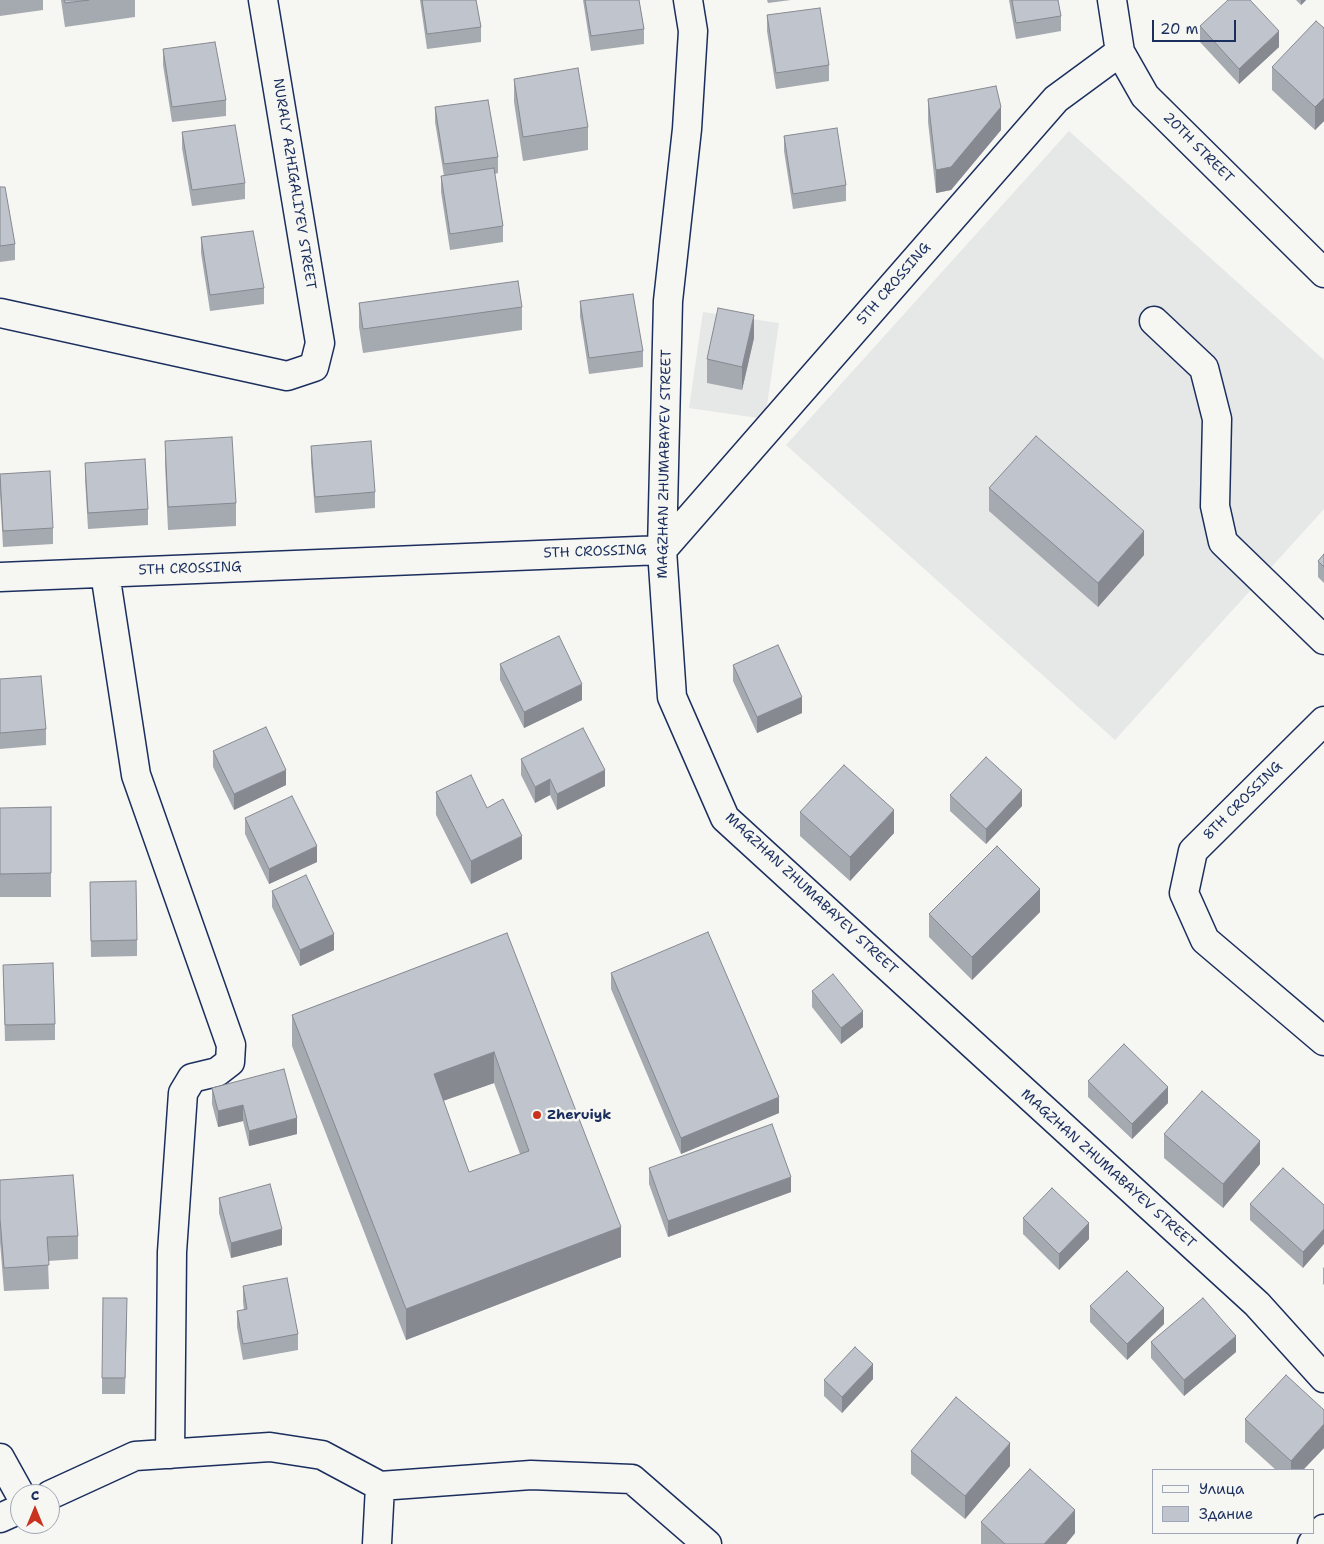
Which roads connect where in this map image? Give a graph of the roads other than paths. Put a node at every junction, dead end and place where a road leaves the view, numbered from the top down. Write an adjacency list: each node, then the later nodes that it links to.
1 (264, 0): 6 (street, NURALY AZHIGALIYEV STREET)
2 (688, 0): 8 (street, MAGZHAN ZHUMABAYEV STREET)
3 (1116, 3): 4 (street, 20TH STREET)
4 (1120, 52): 5 (street, 20TH STREET); 8 (street, 5TH CROSSING)
5 (1324, 274)
6 (0, 313)
7 (1154, 321): 11 (street)
8 (662, 550): 9 (street, 5TH CROSSING); 14 (street, MAGZHAN ZHUMABAYEV STREET)
9 (105, 573): 10 (street, 5TH CROSSING); 15 (street)
10 (0, 577)
11 (1324, 640)
12 (1324, 721): 13 (street, 8TH CROSSING)
13 (1324, 1041)
14 (1324, 1378)
15 (170, 1454): 18 (street); 19 (street)
16 (0, 1458): 17 (street)
17 (14, 1484)
18 (380, 1486): 21 (street); 22 (street)
19 (60, 1490)
20 (1324, 1529): 23 (street)
21 (377, 1544)
22 (707, 1544)
23 (1312, 1544)

